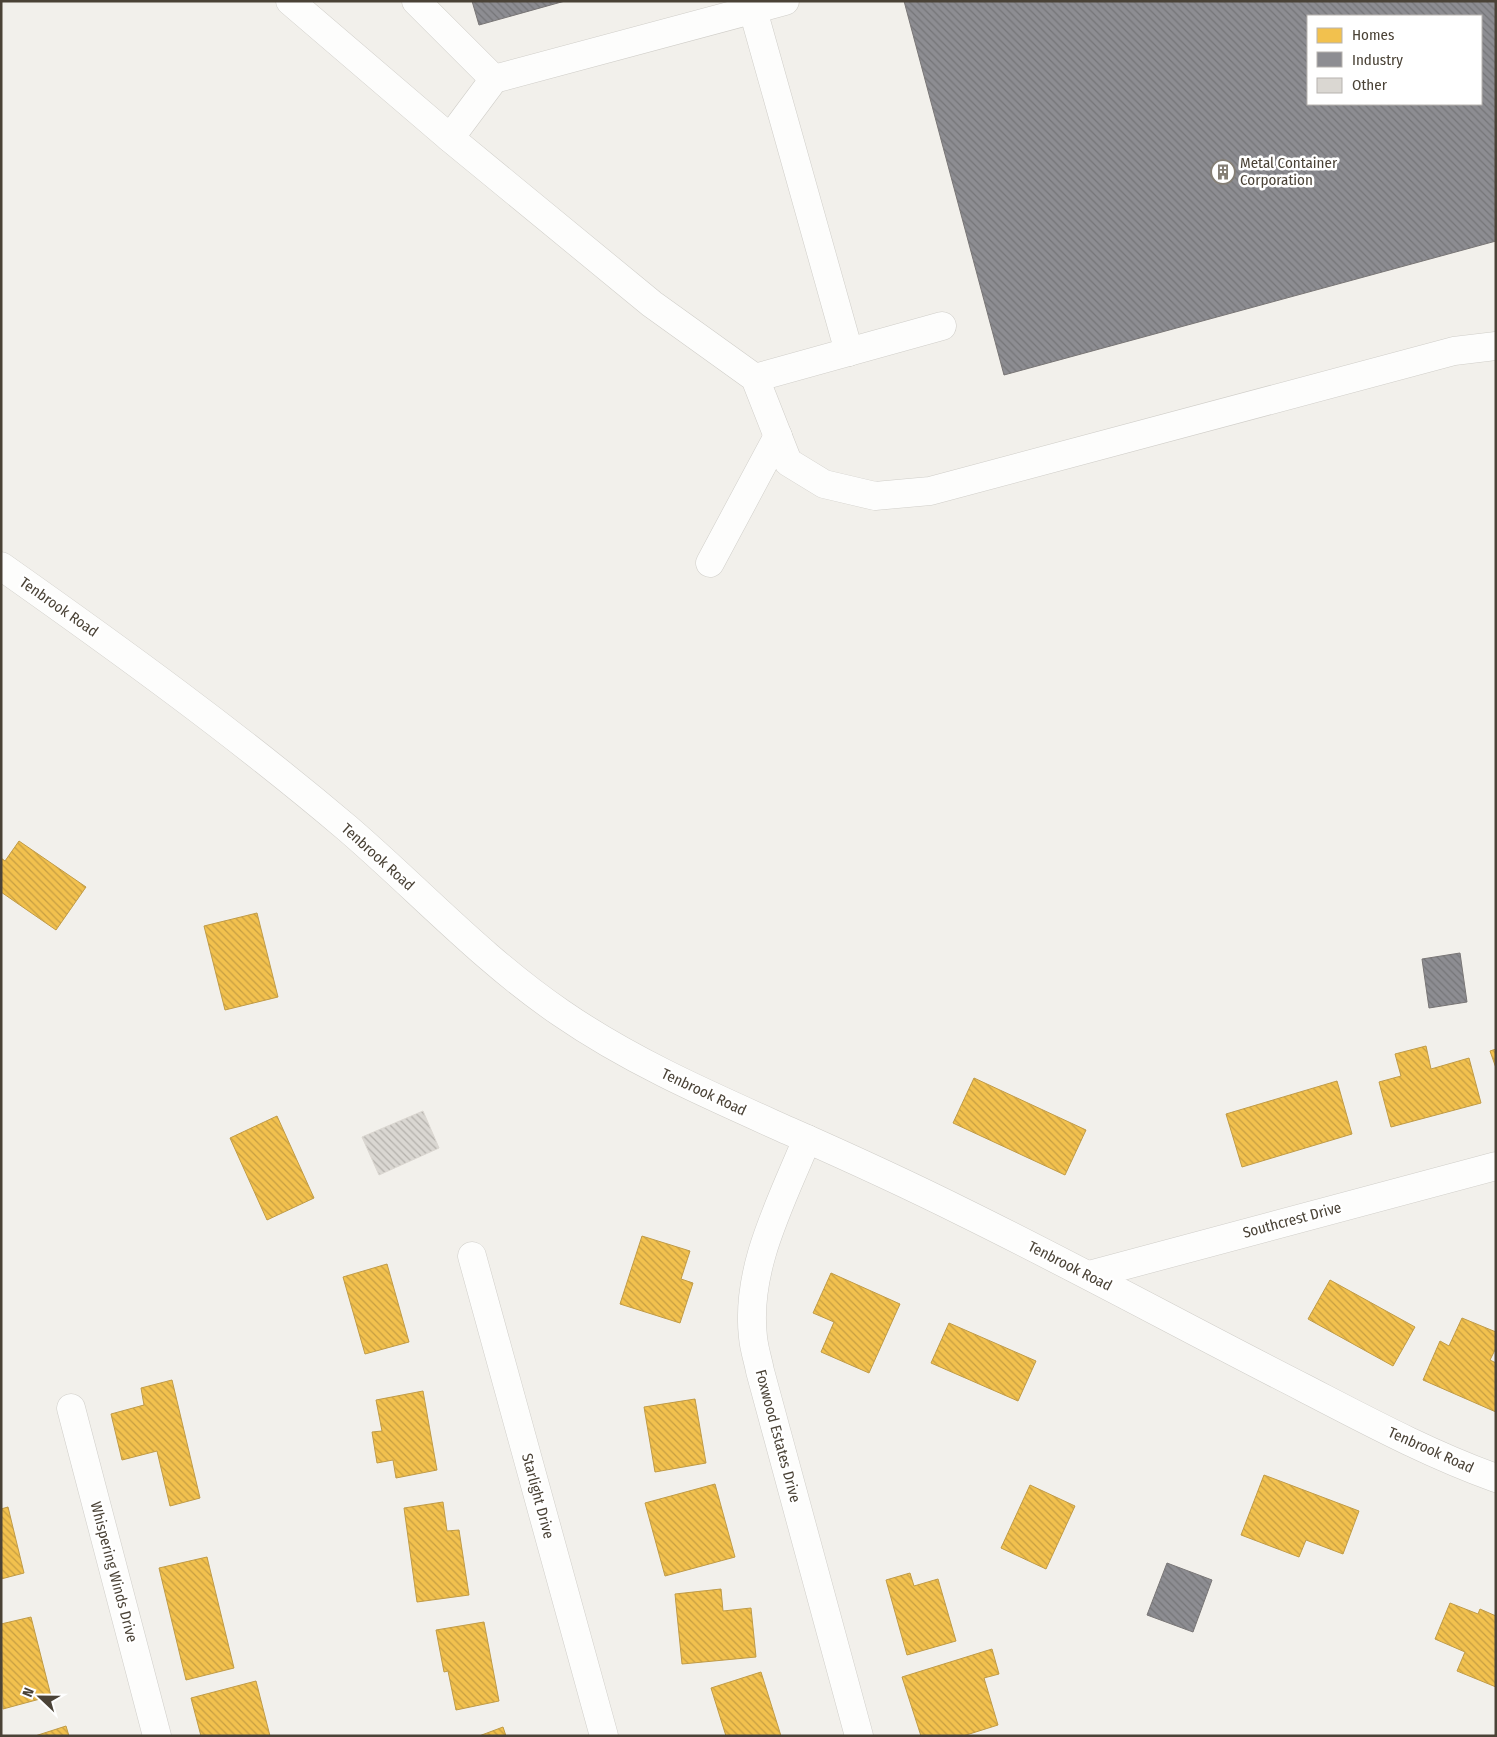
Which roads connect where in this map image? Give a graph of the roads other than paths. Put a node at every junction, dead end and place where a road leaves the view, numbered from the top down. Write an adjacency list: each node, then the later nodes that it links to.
1 (290, 1): 6 (street)
2 (416, 1): 5 (street)
3 (785, 1): 4 (street)
4 (753, 10): 5 (street); 9 (street)
5 (494, 79): 6 (street)
6 (450, 138): 10 (street)
7 (942, 326): 9 (street)
8 (1496, 346): 11 (street)
9 (850, 352): 10 (street)
10 (755, 378): 11 (street)
11 (778, 436): 12 (street)
12 (710, 563)
13 (1, 566): 14 (street, Tenbrook Road)
14 (807, 1139): 17 (street, Tenbrook Road); 22 (street, Foxwood Estates Drive)
15 (1496, 1166): 17 (street, Southcrest Drive)
16 (472, 1256): 21 (street, Starlight Drive)
17 (1089, 1275): 19 (street, Tenbrook Road)
18 (71, 1408): 20 (street, Whispering Winds Drive)
19 (1496, 1478)
20 (157, 1736)
21 (604, 1736)
22 (859, 1736)

